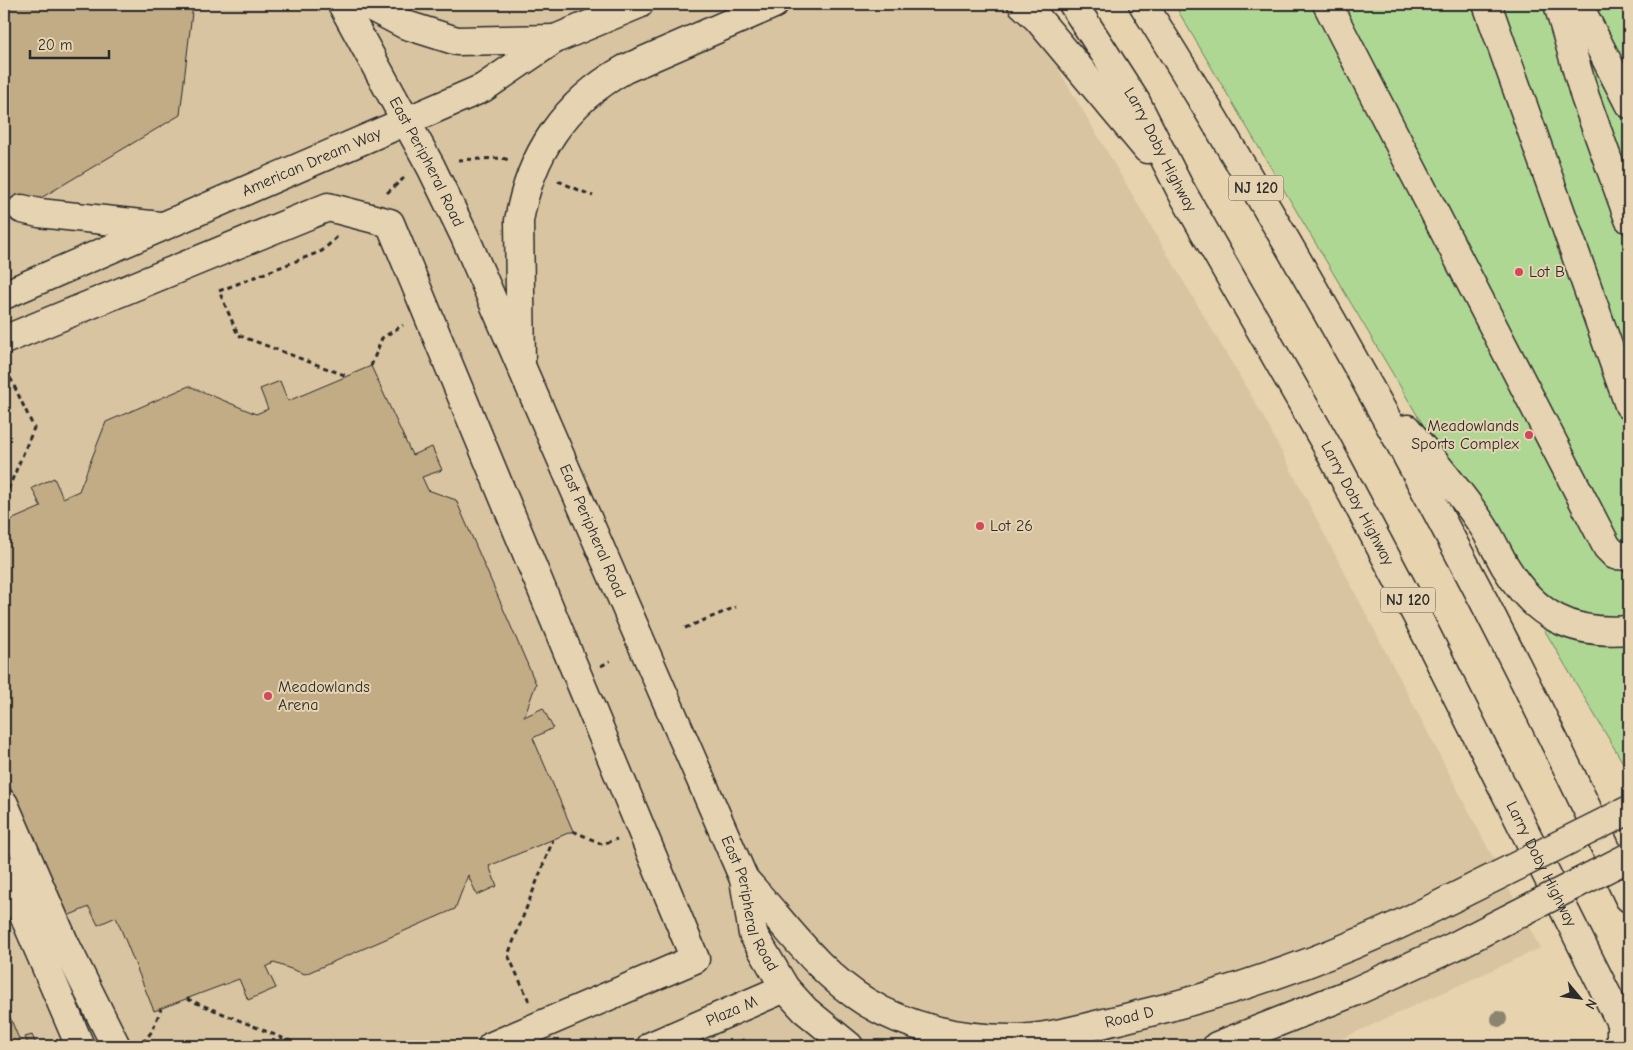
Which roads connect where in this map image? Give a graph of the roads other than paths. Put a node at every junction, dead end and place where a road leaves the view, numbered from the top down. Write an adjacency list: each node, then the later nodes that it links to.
1 (342, 4): 14 (main road, East Peripheral Road)
2 (366, 4): 12 (main road)
3 (639, 4): 12 (main road, American Dream Way)
4 (774, 4): 21 (main road)
5 (1022, 4): 15 (main road)
6 (1073, 4): 15 (main road, Larry Doby Highway / NJ 120)
7 (1143, 4): 22 (main road, NJ 120)
8 (1327, 4): 24 (main road)
9 (1487, 4): 23 (main road)
10 (1558, 4): 17 (main road)
11 (1578, 4): 13 (main road)
12 (555, 39): 14 (main road, American Dream Way)
13 (1629, 104)
14 (406, 120): 18 (main road, American Dream Way); 21 (main road, East Peripheral Road)
15 (1179, 187): 35 (main road, Larry Doby Highway / NJ 120)
16 (22, 209): 18 (main road)
17 (1629, 219)
18 (161, 226): 19 (main road, American Dream Way)
19 (4, 295)
20 (4, 340): 38 (main road)
21 (521, 364): 32 (main road, East Peripheral Road)
22 (1364, 374): 25 (main road); 26 (main road, NJ 120)
23 (1629, 405)
24 (1629, 556)
25 (1629, 630)
26 (1564, 756): 29 (main road); 33 (main road, NJ 120)
27 (4, 804): 37 (main road)
28 (1629, 810): 32 (main road, Road D, bridge)
29 (1629, 851)
30 (1629, 857): 41 (main road, bridge)
31 (4, 869): 36 (main road)
32 (744, 879): 34 (main road, East Peripheral Road)
33 (1629, 898)
34 (785, 988): 39 (main road, Plaza M); 40 (main road, East Peripheral Road)
35 (1624, 1035)
36 (80, 1046)
37 (116, 1046)
38 (492, 1046)
39 (651, 1046)
40 (849, 1046)
41 (1217, 1046)

